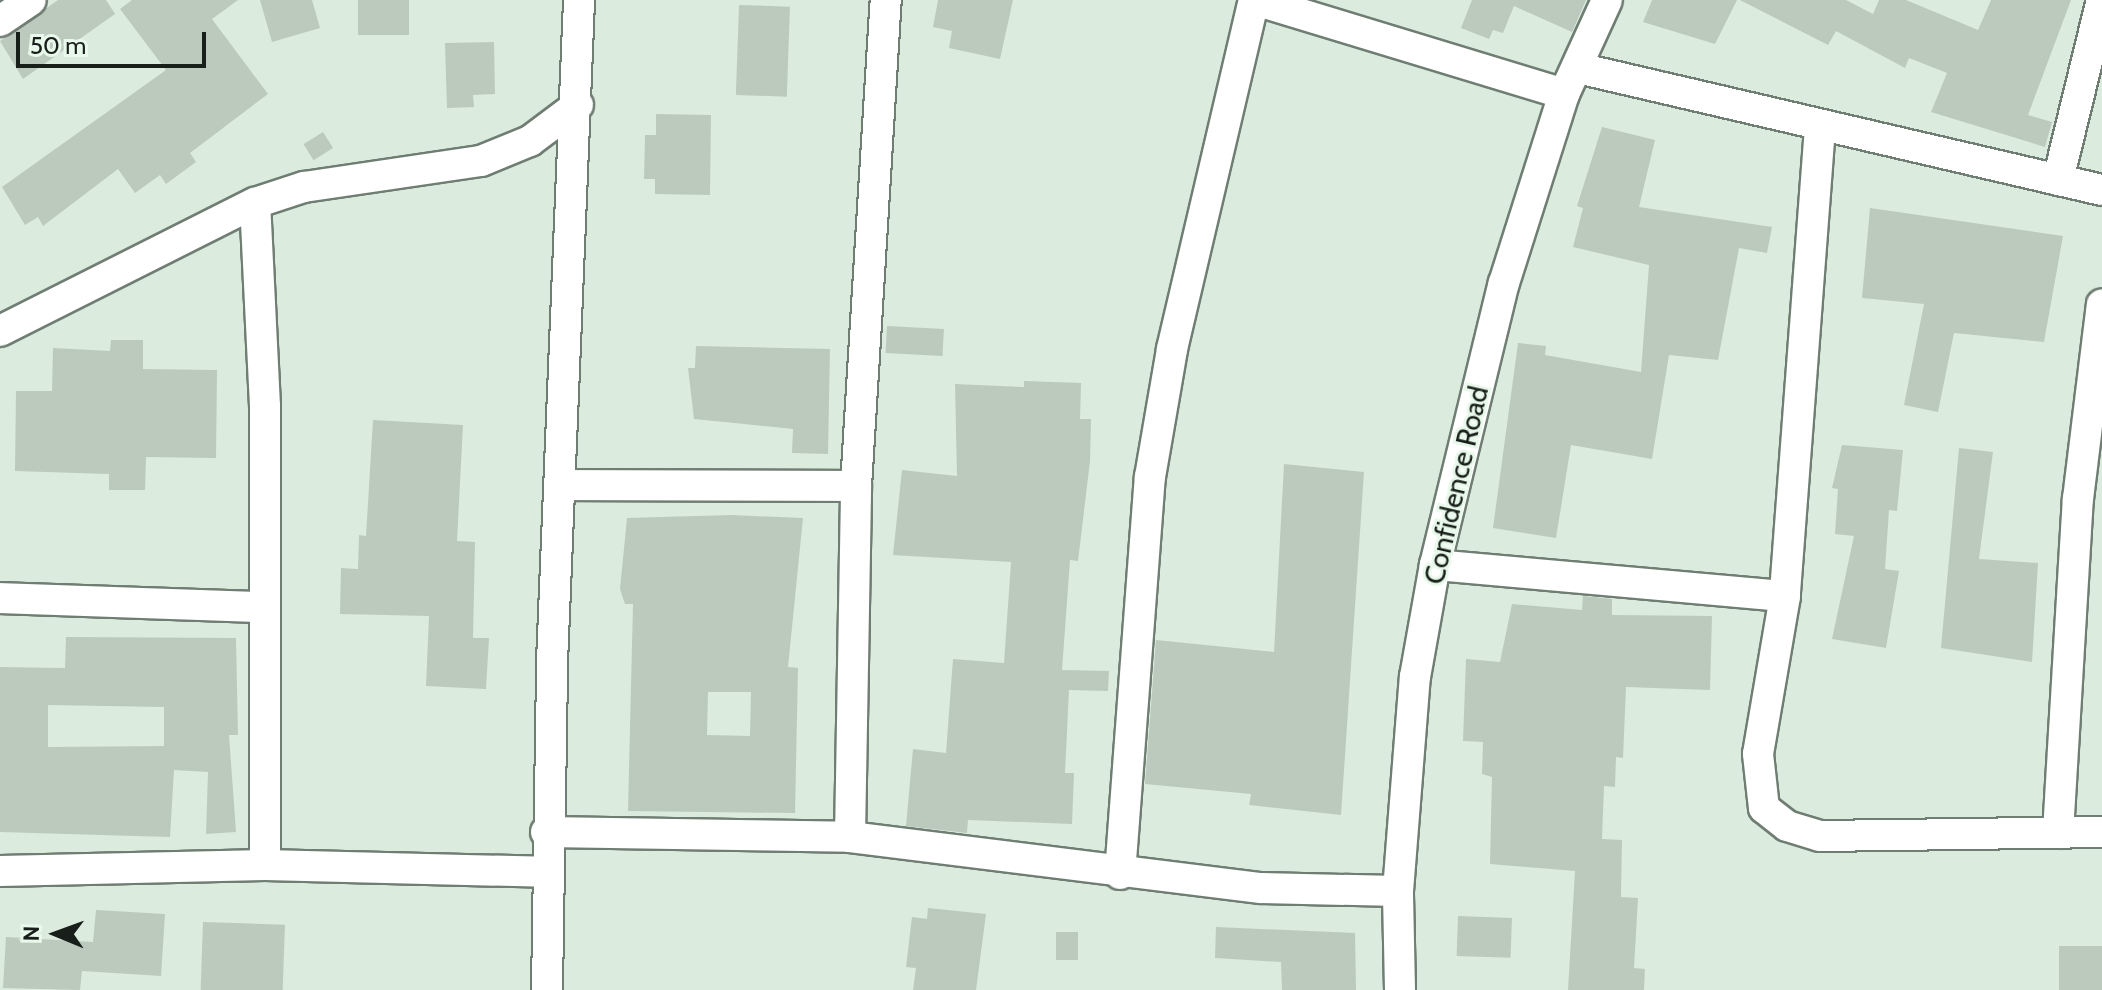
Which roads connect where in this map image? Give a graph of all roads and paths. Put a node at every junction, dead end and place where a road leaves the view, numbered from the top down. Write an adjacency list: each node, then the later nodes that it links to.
1 (31, 0): 8 (street)
2 (579, 0): 10 (street)
3 (886, 0): 18 (street)
4 (1255, 0): 7 (street); 31 (street)
5 (1607, 0): 9 (street, Confidence Road)
6 (2102, 0): 12 (street)
7 (1322, 11): 9 (street)
8 (0, 21)
9 (1571, 81): 11 (street); 20 (street, Confidence Road)
10 (578, 105): 14 (street); 17 (street)
11 (1820, 127): 12 (street); 21 (street)
12 (2058, 180): 13 (street)
13 (2102, 190)
14 (255, 203): 16 (street); 23 (street)
15 (2102, 304): 19 (street)
16 (0, 331)
17 (563, 485): 18 (street); 24 (street)
18 (856, 486): 27 (street)
19 (2090, 499): 26 (street)
20 (1435, 565): 21 (street); 32 (street, Confidence Road)
21 (1785, 596): 26 (street)
22 (0, 598): 23 (street)
23 (264, 607): 28 (street)
24 (546, 832): 27 (street); 30 (street)
25 (2102, 832): 26 (street)
26 (2058, 833)
27 (850, 837): 31 (street)
28 (265, 865): 29 (street); 30 (street)
29 (0, 871)
30 (545, 872): 33 (street)
31 (1120, 874): 32 (street)
32 (1398, 891): 34 (street, Confidence Road)
33 (547, 990)
34 (1400, 990)

